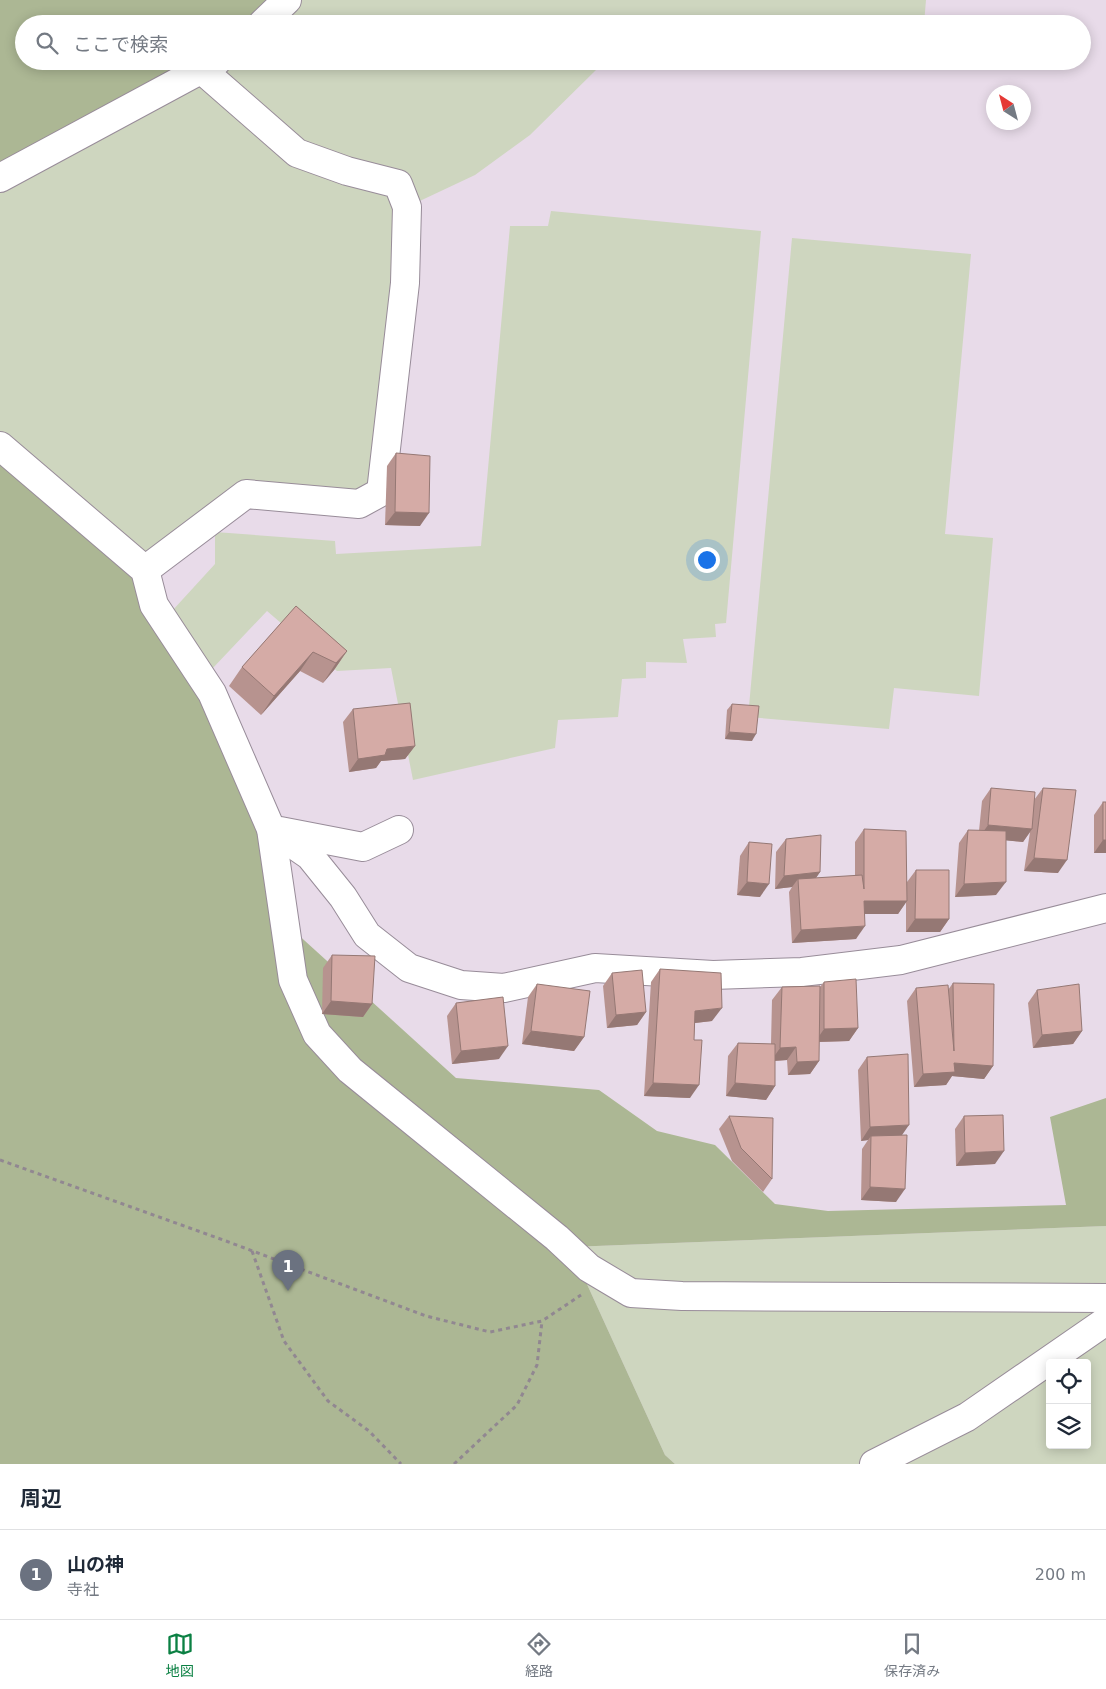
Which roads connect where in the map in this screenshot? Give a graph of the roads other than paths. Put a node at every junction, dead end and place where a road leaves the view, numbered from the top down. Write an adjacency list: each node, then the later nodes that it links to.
1 (287, 0): 2 (street)
2 (271, 15)
3 (202, 70): 5 (street)
4 (214, 70): 7 (street)
5 (0, 178)
6 (0, 446): 7 (street)
7 (145, 570): 8 (street)
8 (271, 830): 9 (street); 10 (street); 11 (street)
9 (399, 830)
10 (1106, 908)
11 (1106, 1298)
12 (1106, 1322): 13 (street)
13 (874, 1464)

